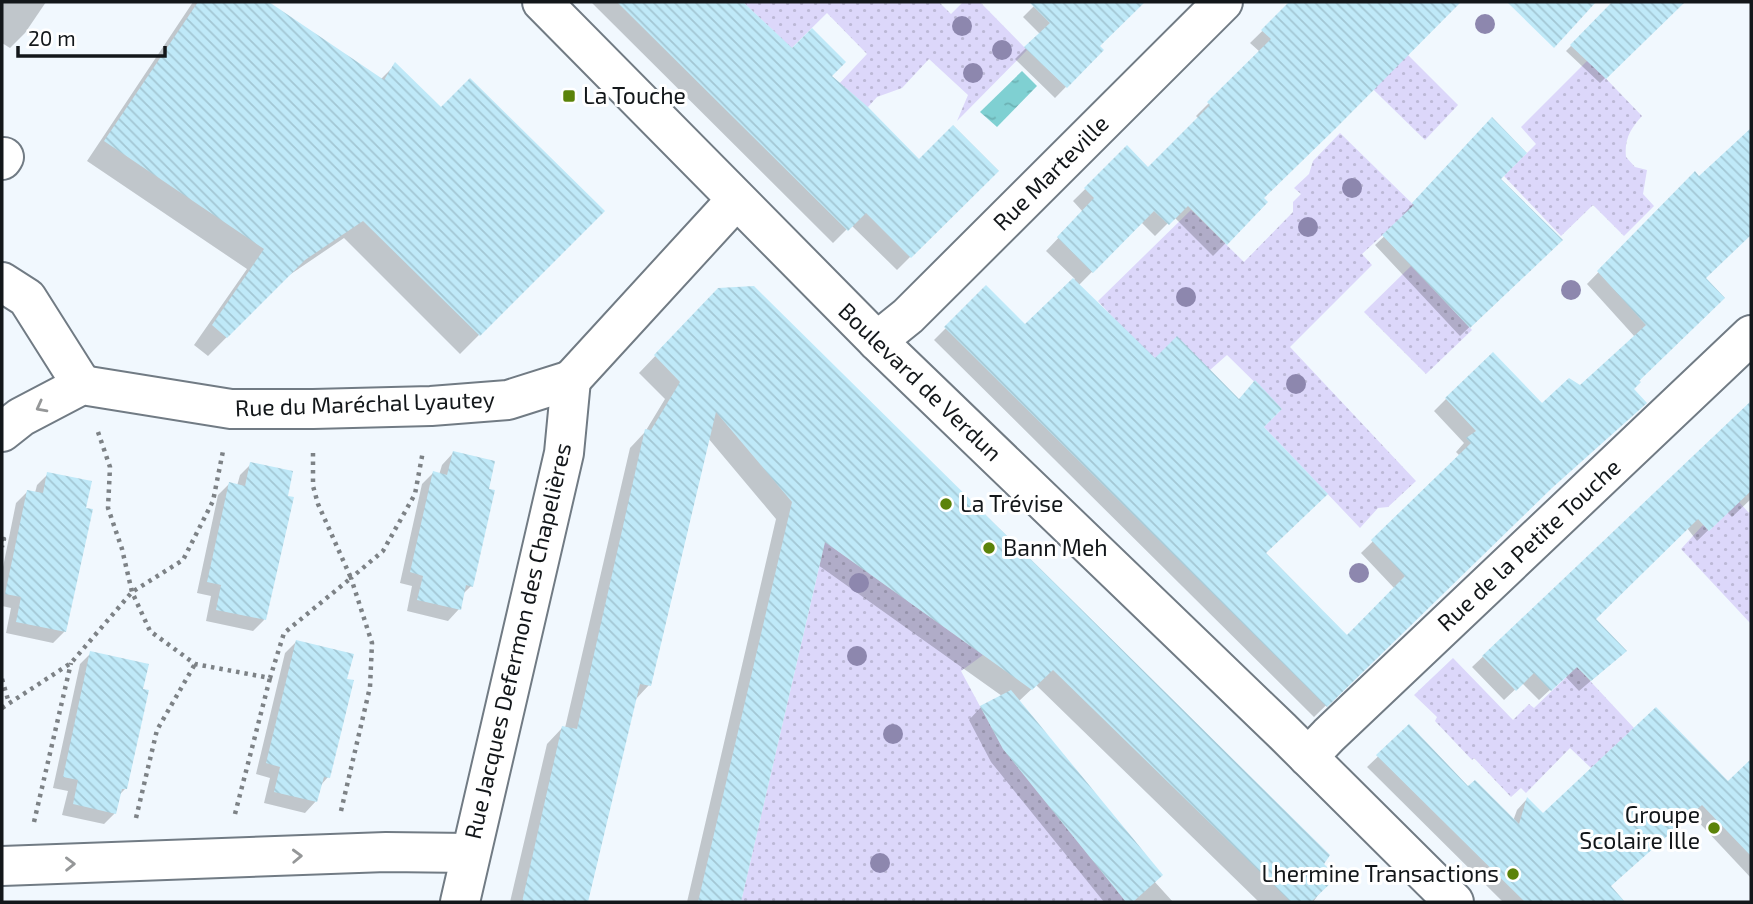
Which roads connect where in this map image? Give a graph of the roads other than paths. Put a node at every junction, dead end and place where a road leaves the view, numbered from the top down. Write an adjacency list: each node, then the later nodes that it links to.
1 (542, 2): 3 (street, Boulevard de Verdun)
2 (1223, 2): 6 (street, Rue Marteville)
3 (736, 200): 6 (street, Boulevard de Verdun); 7 (street)
4 (2, 282): 8 (street)
5 (1751, 335): 10 (street, Rue de la Petite Touche)
6 (877, 341): 10 (street, Boulevard de Verdun)
7 (571, 380): 8 (street, Rue du Maréchal Lyautey); 11 (street, Rue Jacques Defermon des Chapelières)
8 (82, 385): 9 (street, one-way to 9)
9 (2, 432)
10 (1308, 757): 14 (street, Boulevard de Verdun)
11 (470, 853): 12 (street, one-way to 11); 13 (street, Rue Jacques Defermon des Chapelières)
12 (13, 865)
13 (460, 902)
14 (1454, 902)

